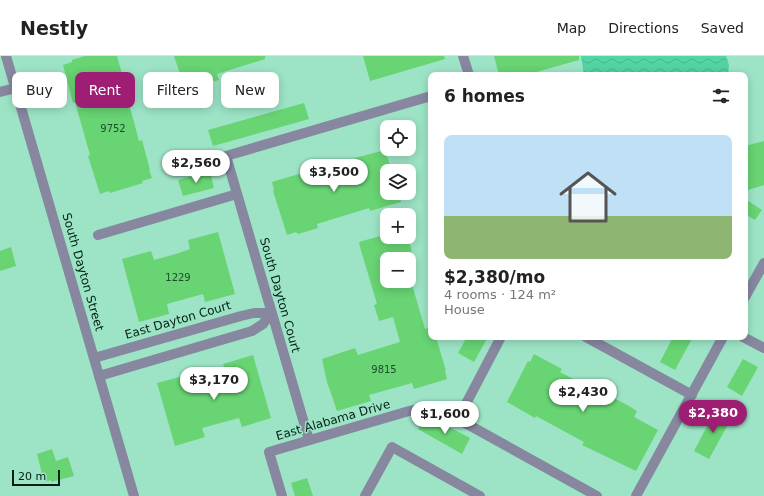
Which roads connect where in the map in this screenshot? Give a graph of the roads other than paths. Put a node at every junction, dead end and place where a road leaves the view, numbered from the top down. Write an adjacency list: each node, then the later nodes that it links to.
1 (463, 56): 3 (street)
2 (5, 62): 4 (street, South Dayton Street)
3 (467, 72)
4 (12, 79)
5 (12, 89): 6 (street)
6 (0, 92)
7 (428, 97): 9 (street, South Dayton Court)
8 (22, 108): 21 (street, South Dayton Street)
9 (237, 194): 10 (street); 13 (street, South Dayton Court)
10 (98, 235)
11 (764, 263): 12 (street)
12 (748, 292)
13 (271, 313): 14 (street, East Dayton Court); 19 (street); 25 (street, South Dayton Court)
14 (212, 324): 19 (street); 21 (street, East Dayton Court)
15 (499, 340): 24 (street)
16 (592, 340): 23 (street)
17 (721, 340): 23 (street)
18 (748, 340): 20 (street)
19 (218, 342): 22 (street)
20 (764, 348)
21 (94, 358): 22 (street, South Dayton Street)
22 (99, 376): 26 (street, South Dayton Street)
23 (692, 394): 31 (street)
24 (458, 419): 25 (street, East Alabama Drive); 30 (street, East Alabama Drive)
25 (309, 440): 27 (street, East Alabama Drive)
26 (134, 496)
27 (282, 496)
28 (365, 496): 29 (street)
29 (480, 496)
30 (597, 496)
31 (636, 496)

